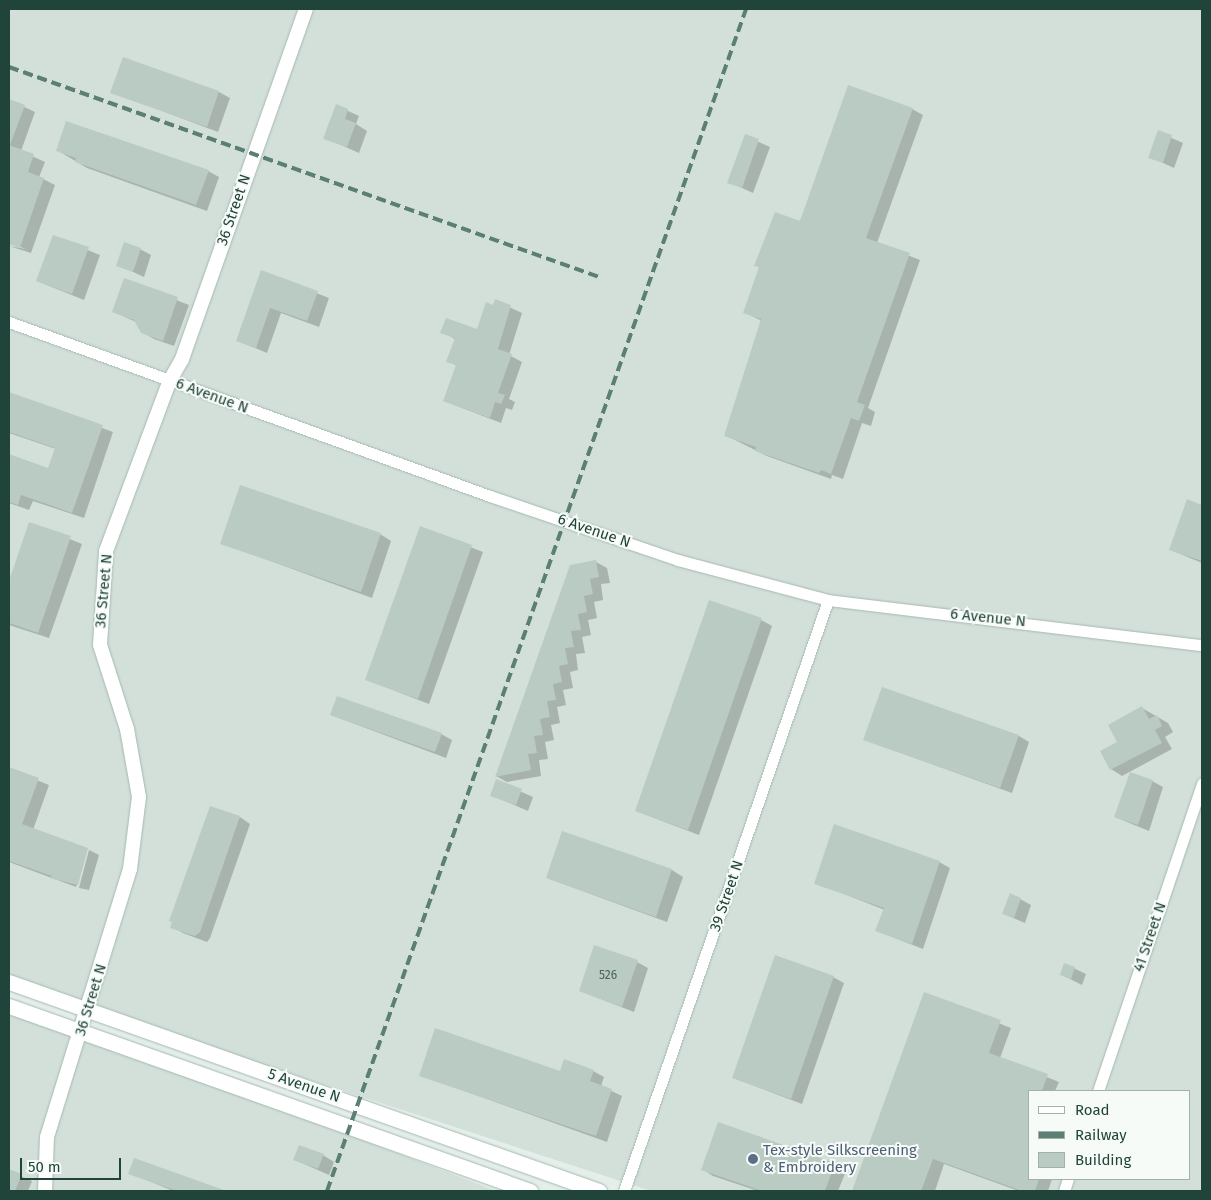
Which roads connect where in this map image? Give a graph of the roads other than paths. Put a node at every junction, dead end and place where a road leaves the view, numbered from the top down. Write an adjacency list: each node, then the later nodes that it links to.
1 (306, 9): 3 (street, 36 Street N)
2 (9, 322): 3 (street, 6 Avenue N)
3 (170, 380): 4 (street, 6 Avenue N); 9 (street, 36 Street N)
4 (828, 600): 5 (street, 6 Avenue N); 15 (street, 39 Street N)
5 (1202, 645)
6 (1202, 783): 11 (street, 41 Street N)
7 (9, 982): 9 (main road, 5 Avenue N)
8 (9, 1006): 10 (main road, 5 Avenue N)
9 (88, 1010): 10 (street, 36 Street N); 14 (main road, 5 Avenue N)
10 (81, 1032): 12 (street, 36 Street N); 13 (main road, 5 Avenue N)
11 (1098, 1090)
12 (46, 1191)
13 (530, 1191)
14 (598, 1191)
15 (624, 1191)

